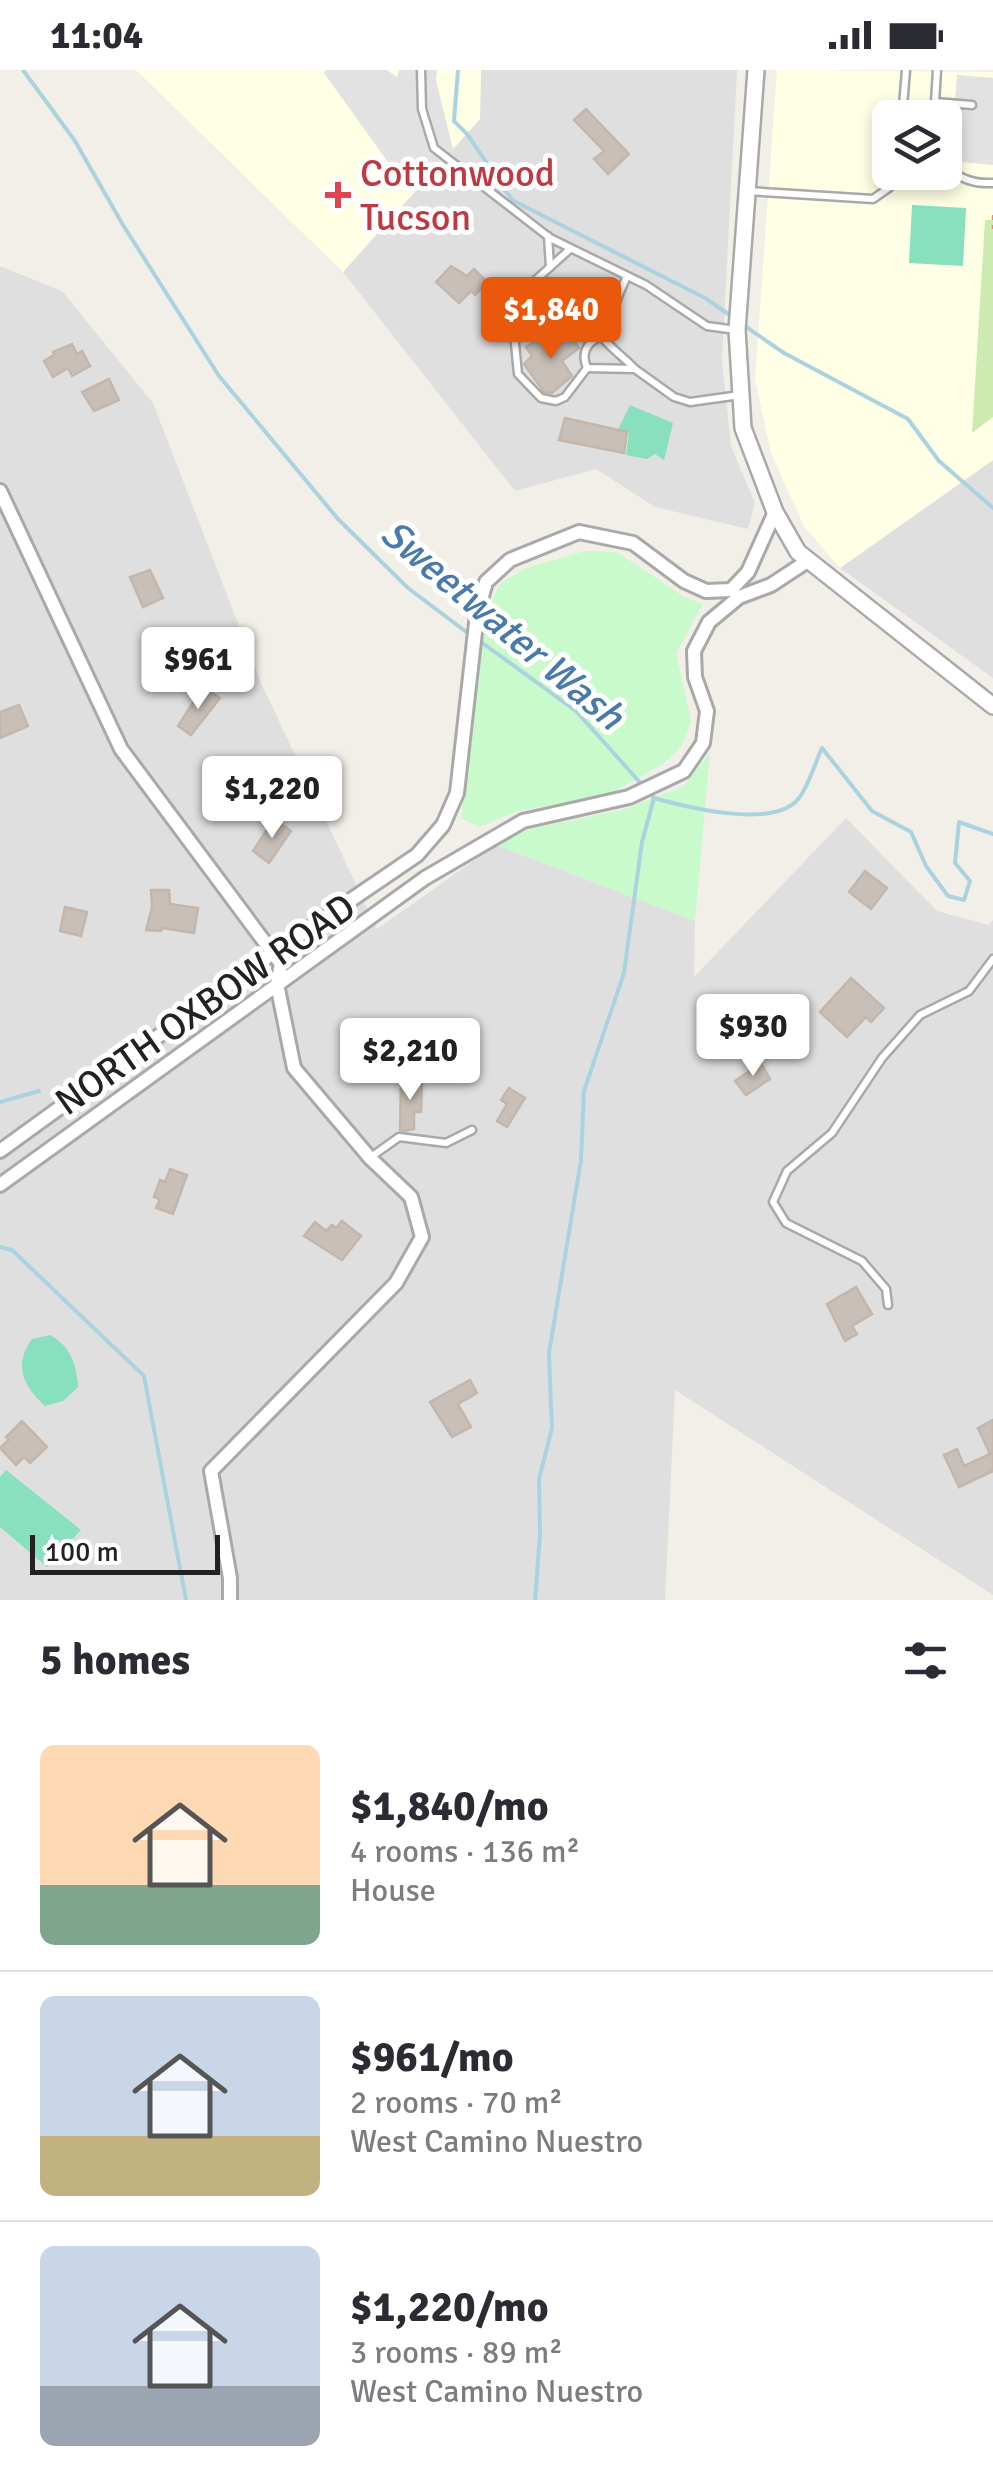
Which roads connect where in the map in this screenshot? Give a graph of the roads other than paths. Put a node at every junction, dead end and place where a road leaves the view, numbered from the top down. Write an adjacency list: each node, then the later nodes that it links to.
1 (421, 70): 13 (lane)
2 (756, 70): 11 (street)
3 (906, 70): 5 (lane)
4 (936, 70): 6 (lane)
5 (904, 100)
6 (935, 100)
7 (962, 104): 8 (lane)
8 (972, 105)
9 (962, 178): 10 (lane)
10 (993, 183)
11 (747, 190): 12 (lane); 18 (street)
12 (886, 190)
13 (548, 236): 14 (lane); 15 (lane)
14 (570, 249): 15 (lane); 16 (lane)
15 (550, 268): 20 (lane)
16 (626, 276): 17 (lane); 18 (lane)
17 (618, 300): 19 (lane); 19 (lane)
18 (738, 330): 22 (street)
19 (601, 336): 20 (lane); 21 (lane)
20 (587, 368): 21 (lane)
21 (635, 369): 22 (lane)
22 (741, 395): 24 (street)
23 (0, 491): 27 (street)
24 (776, 512): 25 (street); 27 (street, NORTH OXBOW ROAD)
25 (808, 560): 26 (street); 29 (street, NORTH OXBOW ROAD)
26 (993, 706)
27 (272, 954): 29 (street); 31 (street, NORTH OXBOW ROAD)
28 (993, 959): 34 (lane)
29 (277, 984): 32 (street); 33 (street, NORTH OXBOW ROAD)
30 (472, 1130): 32 (lane)
31 (0, 1151)
32 (370, 1158): 35 (street)
33 (0, 1185)
34 (888, 1305)
35 (230, 1600)

